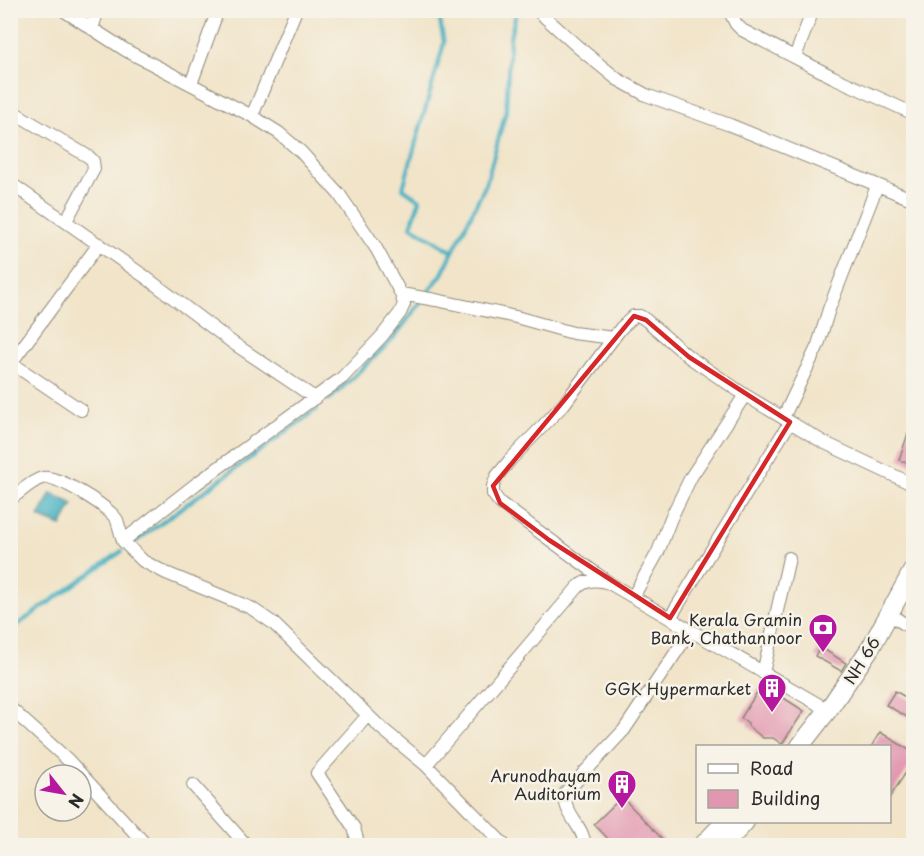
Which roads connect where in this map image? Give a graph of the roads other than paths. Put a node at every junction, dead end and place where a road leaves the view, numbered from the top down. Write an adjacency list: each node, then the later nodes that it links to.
1 (63, 10): 8 (street)
2 (98, 10): 8 (street)
3 (218, 10): 10 (street)
4 (296, 10): 13 (street)
5 (537, 10): 15 (street)
6 (729, 10): 9 (street)
7 (813, 10): 9 (street)
8 (92, 29): 10 (street)
9 (795, 57): 12 (street)
10 (190, 84): 13 (street)
11 (10, 110): 17 (street)
12 (914, 114)
13 (252, 116): 19 (street)
14 (10, 183): 17 (street)
15 (877, 186): 16 (street); 25 (street)
16 (914, 200)
17 (66, 221): 18 (street)
18 (99, 244): 21 (street); 23 (street)
19 (401, 294): 20 (street); 23 (street)
20 (614, 338): 22 (street); 31 (street)
21 (11, 362): 24 (street)
22 (745, 395): 25 (street); 32 (street)
23 (315, 398): 28 (street)
24 (81, 410)
25 (786, 420): 26 (street); 34 (street)
26 (914, 485)
27 (10, 499): 28 (street)
28 (123, 542): 40 (street)
29 (789, 558): 37 (street)
30 (914, 568): 33 (highway, NH 66)
31 (609, 583): 32 (street); 42 (street)
32 (633, 597): 34 (street)
33 (889, 614): 36 (street); 39 (highway, NH 66)
34 (670, 618): 35 (street)
35 (691, 630): 37 (street); 50 (street)
36 (914, 630)
37 (763, 673): 39 (street)
38 (10, 708): 46 (street)
39 (828, 710): 41 (highway, NH 66)
40 (368, 715): 42 (street); 48 (street)
41 (802, 745)
42 (426, 765): 49 (street)
43 (193, 785): 47 (street)
44 (724, 823): 51 (highway)
45 (744, 823): 52 (highway)
46 (147, 846)
47 (247, 846)
48 (352, 846)
49 (505, 846)
50 (585, 846)
51 (702, 846)
52 (723, 846)

